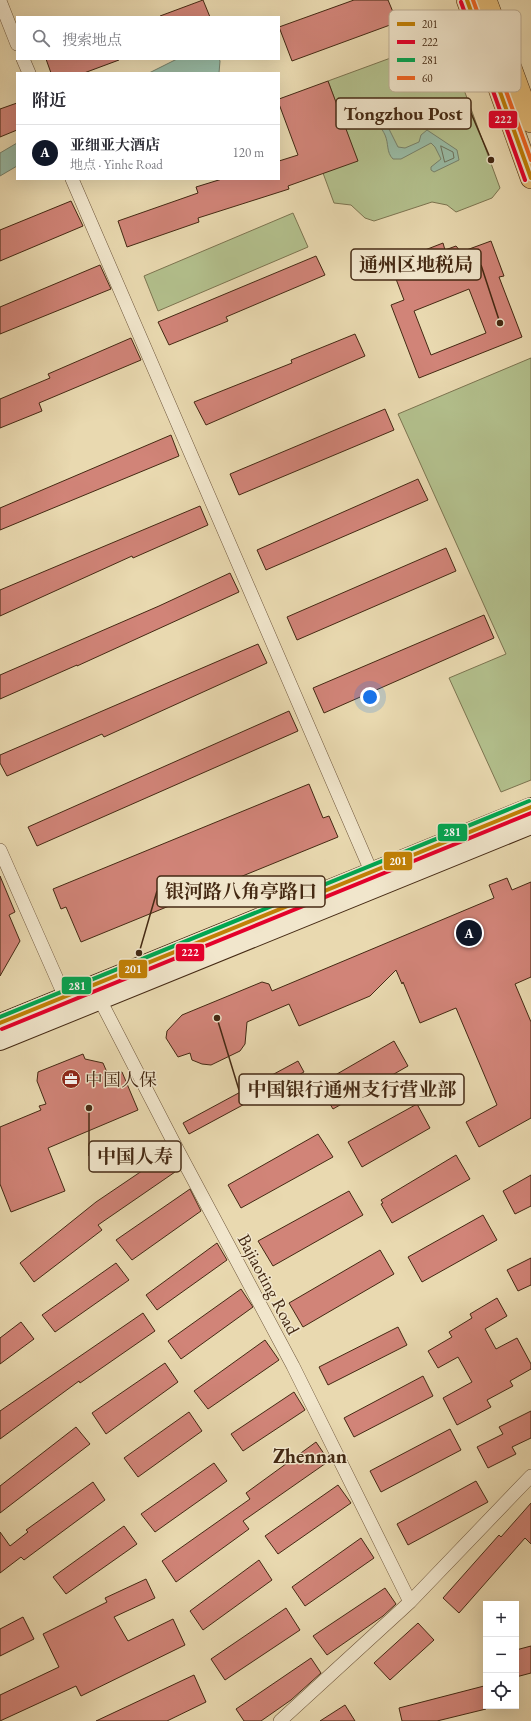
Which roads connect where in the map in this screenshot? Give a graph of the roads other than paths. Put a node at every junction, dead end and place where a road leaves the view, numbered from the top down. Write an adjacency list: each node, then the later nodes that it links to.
1 (467, 0): 4 (main road)
2 (486, 0): 5 (main road)
3 (0, 1): 6 (street)
4 (471, 10)
5 (490, 10)
6 (16, 41)
7 (23, 60): 8 (street)
8 (29, 72)
9 (500, 92): 12 (main road)
10 (520, 92): 11 (main road)
11 (531, 122)
12 (531, 178)
13 (72, 180): 17 (street)
14 (531, 807): 17 (main road)
15 (531, 826): 18 (main road)
16 (0, 850): 19 (street)
17 (371, 871): 18 (main road)
18 (97, 993): 19 (main road); 23 (street, Bajiaoting Road)
19 (68, 1005): 20 (main road); 21 (main road)
20 (0, 1023)
21 (0, 1041)
22 (531, 1476): 23 (street)
23 (410, 1602): 24 (street)
24 (280, 1721)

